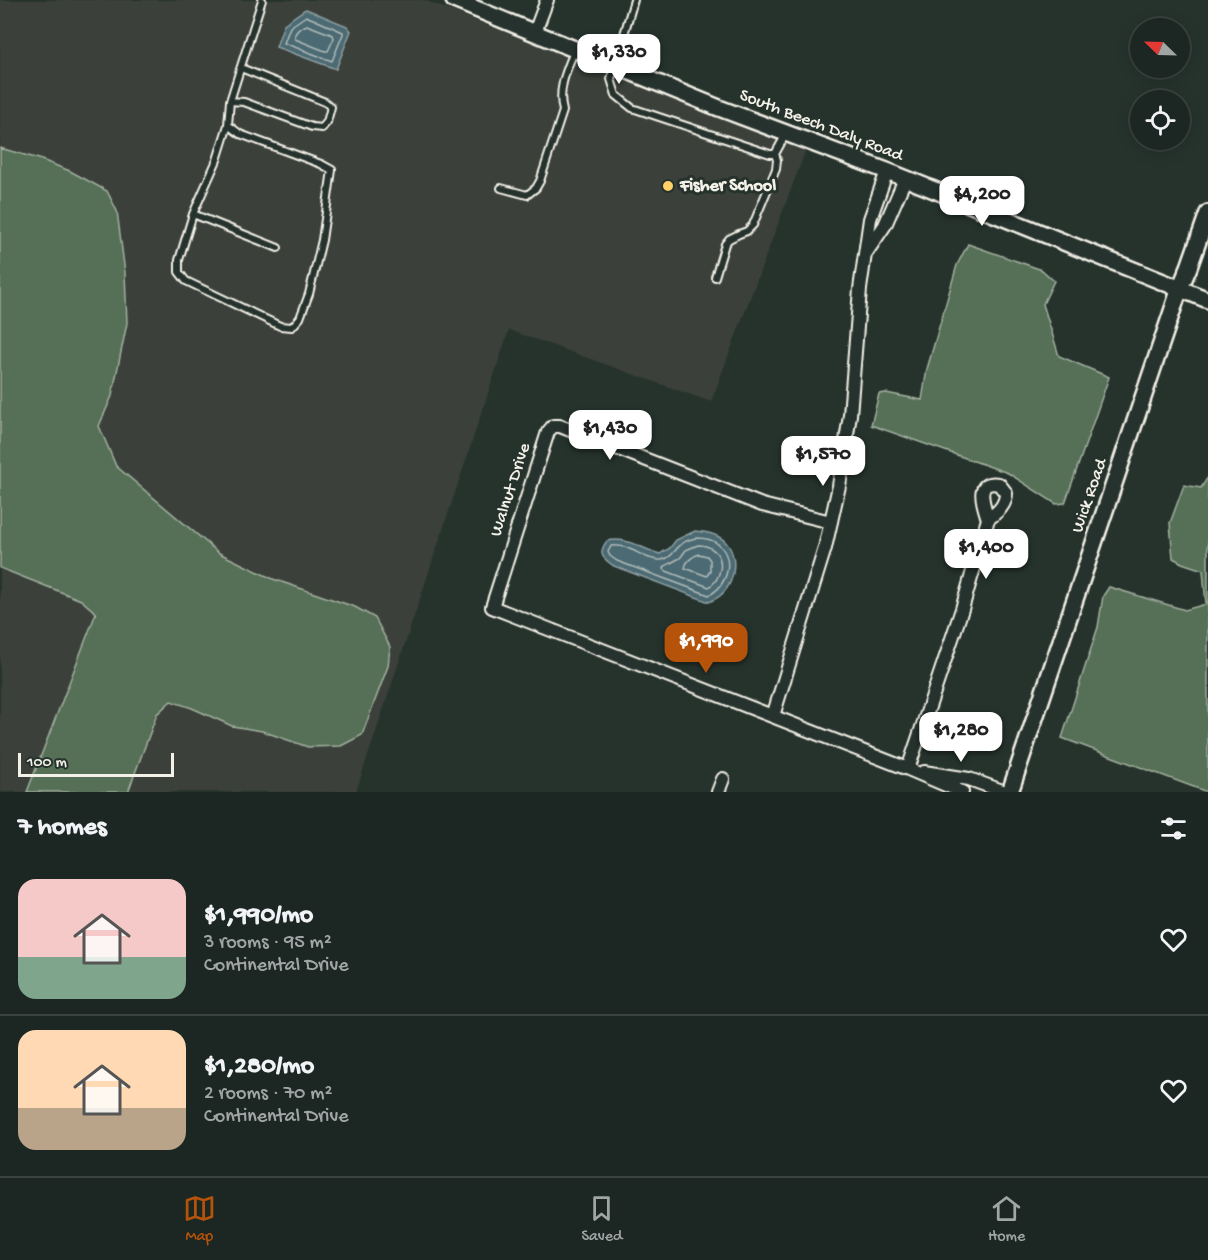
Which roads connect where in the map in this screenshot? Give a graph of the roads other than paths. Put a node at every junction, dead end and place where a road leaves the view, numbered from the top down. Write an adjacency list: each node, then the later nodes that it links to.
1 (262, 0): 8 (lane)
2 (454, 0): 5 (street, South Beech Daly Road)
3 (547, 0): 5 (street)
4 (634, 0): 7 (lane)
5 (535, 32): 6 (street, South Beech Daly Road)
6 (575, 49): 7 (street, South Beech Daly Road); 15 (lane)
7 (614, 65): 11 (street, South Beech Daly Road); 12 (lane)
8 (241, 68): 9 (lane); 9 (lane)
9 (230, 101): 10 (lane)
10 (228, 125): 16 (lane); 16 (lane)
11 (786, 133): 12 (lane); 13 (street, South Beech Daly Road)
12 (775, 154): 20 (lane)
13 (887, 171): 14 (street, South Beech Daly Road); 19 (street)
14 (905, 179): 19 (street); 21 (street, South Beech Daly Road)
15 (501, 188)
16 (193, 213): 18 (lane)
17 (1208, 213): 21 (street, Wick Road)
18 (278, 248)
19 (864, 256): 24 (street)
20 (715, 277)
21 (1180, 288): 22 (street, South Beech Daly Road); 31 (street, Wick Road)
22 (1208, 300)
23 (988, 519): 26 (street)
24 (831, 522): 25 (street); 25 (street, Walnut Drive)
25 (773, 716): 26 (street)
26 (908, 769): 29 (street); 30 (street)
27 (723, 779): 28 (street)
28 (718, 792)
29 (962, 792)
30 (1005, 792)
31 (1010, 792)

